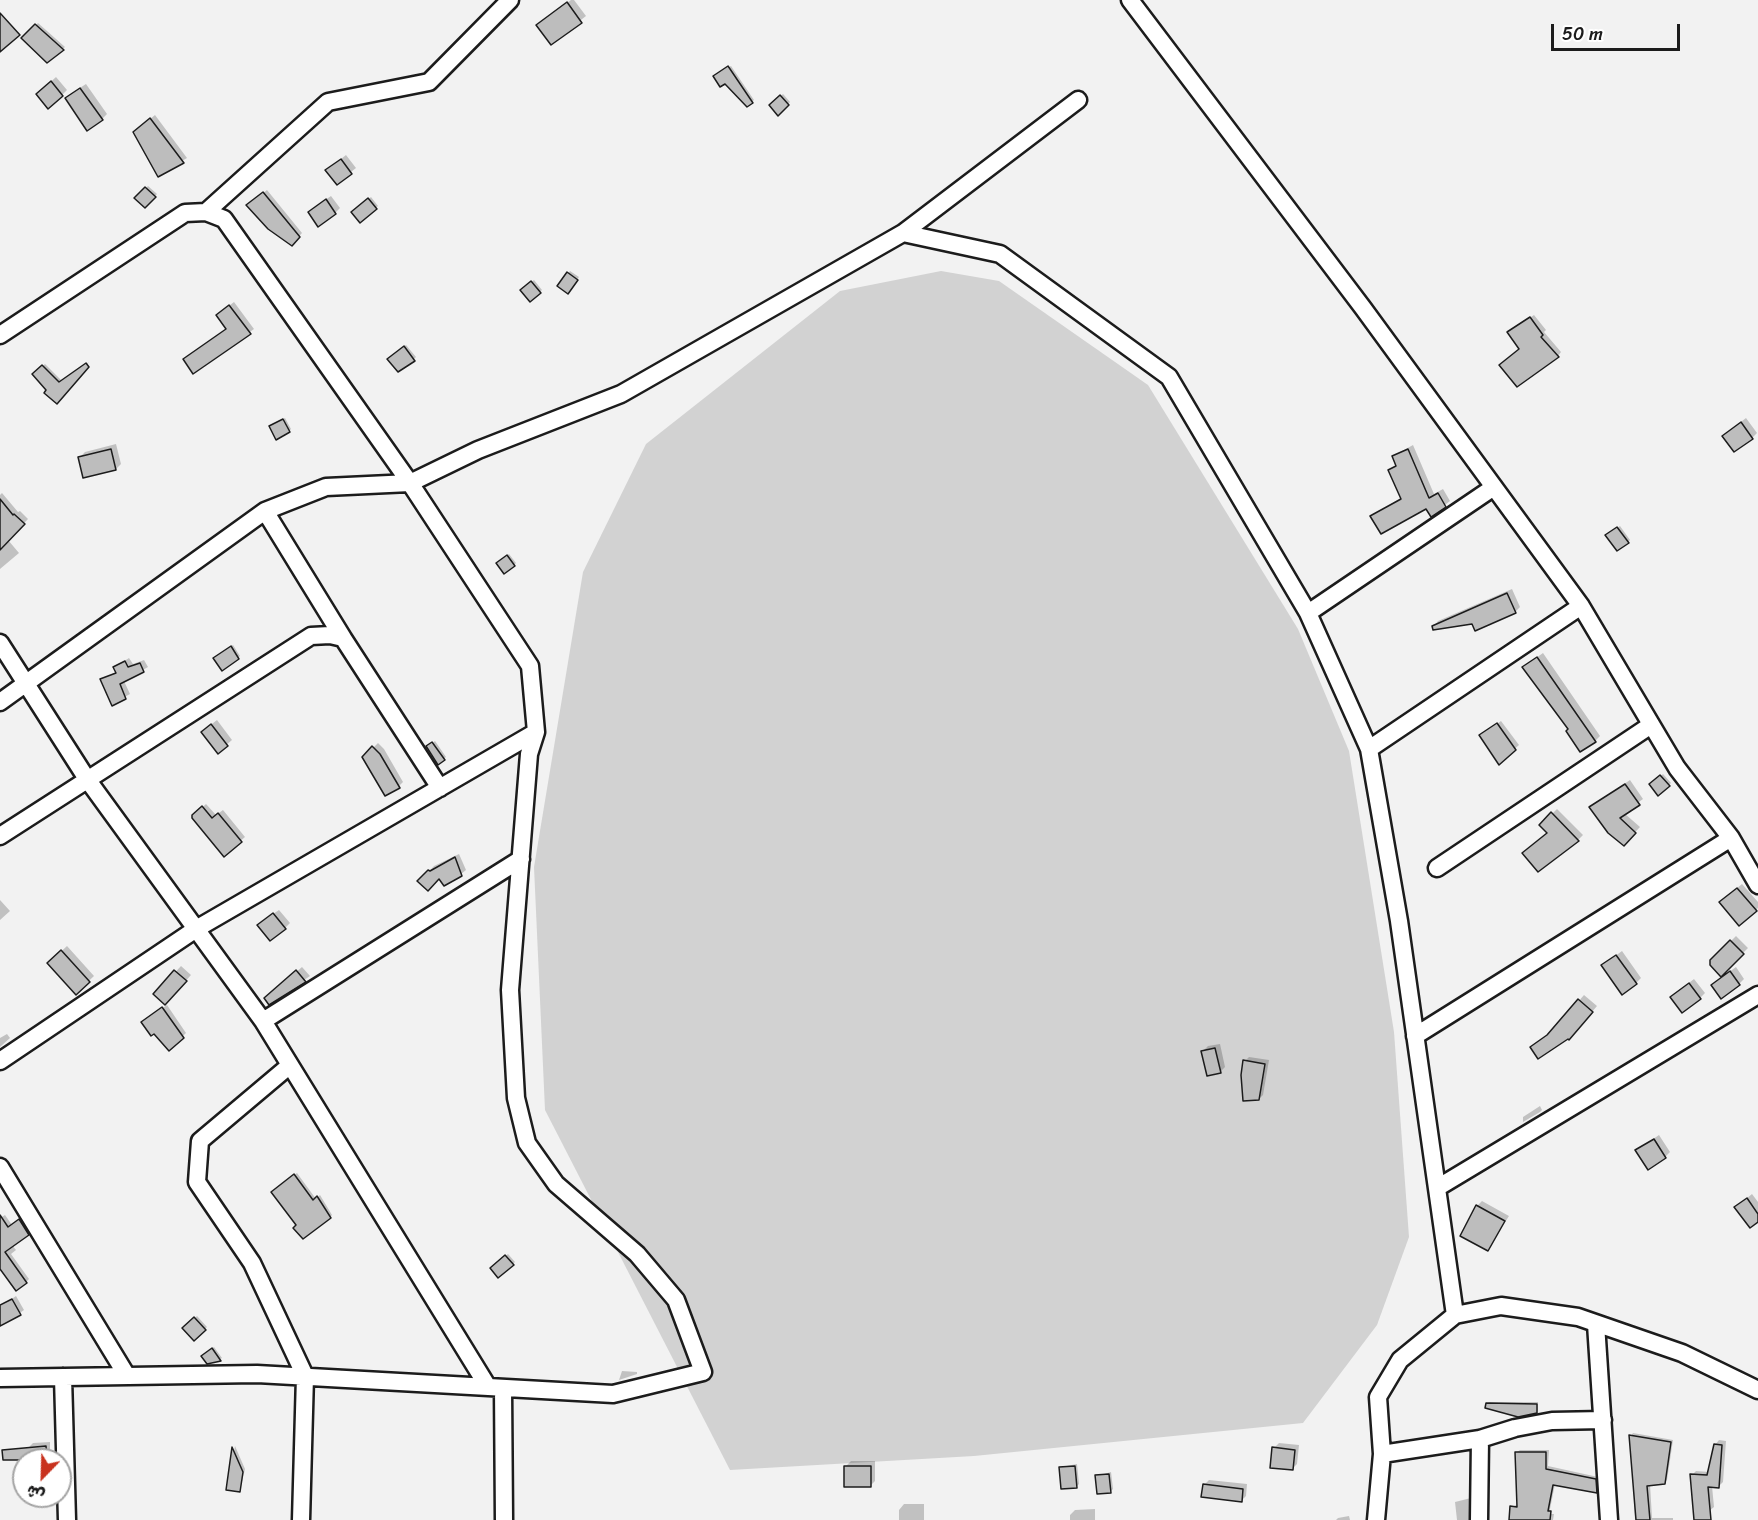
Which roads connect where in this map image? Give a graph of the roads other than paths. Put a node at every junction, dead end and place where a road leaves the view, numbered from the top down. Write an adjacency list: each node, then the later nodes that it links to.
1 (510, 0): 4 (street)
2 (1130, 0): 8 (street)
3 (1078, 100): 5 (street)
4 (206, 212): 6 (street); 7 (street)
5 (903, 233): 7 (street); 11 (street)
6 (0, 336)
7 (410, 483): 9 (street); 17 (street)
8 (1494, 487): 10 (street); 11 (street)
9 (265, 511): 12 (street); 14 (street)
10 (1581, 606): 16 (street); 18 (street)
11 (1308, 614): 18 (street)
12 (343, 638): 19 (street); 20 (street)
13 (0, 643): 14 (street)
14 (28, 684): 15 (street); 19 (street)
15 (0, 702)
16 (1651, 725): 22 (street); 24 (street)
17 (536, 732): 20 (street); 23 (street)
18 (1369, 750): 29 (street)
19 (87, 778): 21 (street); 26 (street)
20 (440, 788): 26 (street)
21 (0, 836)
22 (1731, 838): 25 (street); 29 (street)
23 (521, 859): 28 (street); 40 (street)
24 (1437, 868)
25 (1758, 885)
26 (196, 929): 28 (street); 30 (street)
27 (1758, 995): 33 (street)
28 (263, 1021): 31 (street)
29 (1415, 1036): 33 (street)
30 (0, 1061)
31 (289, 1066): 37 (street); 40 (street)
32 (0, 1167): 36 (street)
33 (1437, 1188): 34 (street)
34 (1455, 1316): 35 (street); 44 (street)
35 (1596, 1324): 41 (street); 42 (street)
36 (127, 1376): 37 (street); 38 (street)
37 (305, 1376): 40 (street); 46 (street)
38 (63, 1377): 39 (street); 45 (street)
39 (0, 1378)
40 (495, 1387): 47 (street)
41 (1758, 1390)
42 (1603, 1420): 43 (street); 50 (street)
43 (1480, 1439): 44 (street); 49 (street)
44 (1382, 1454): 48 (street)
45 (67, 1520)
46 (301, 1520)
47 (504, 1520)
48 (1376, 1520)
49 (1479, 1520)
50 (1609, 1520)

